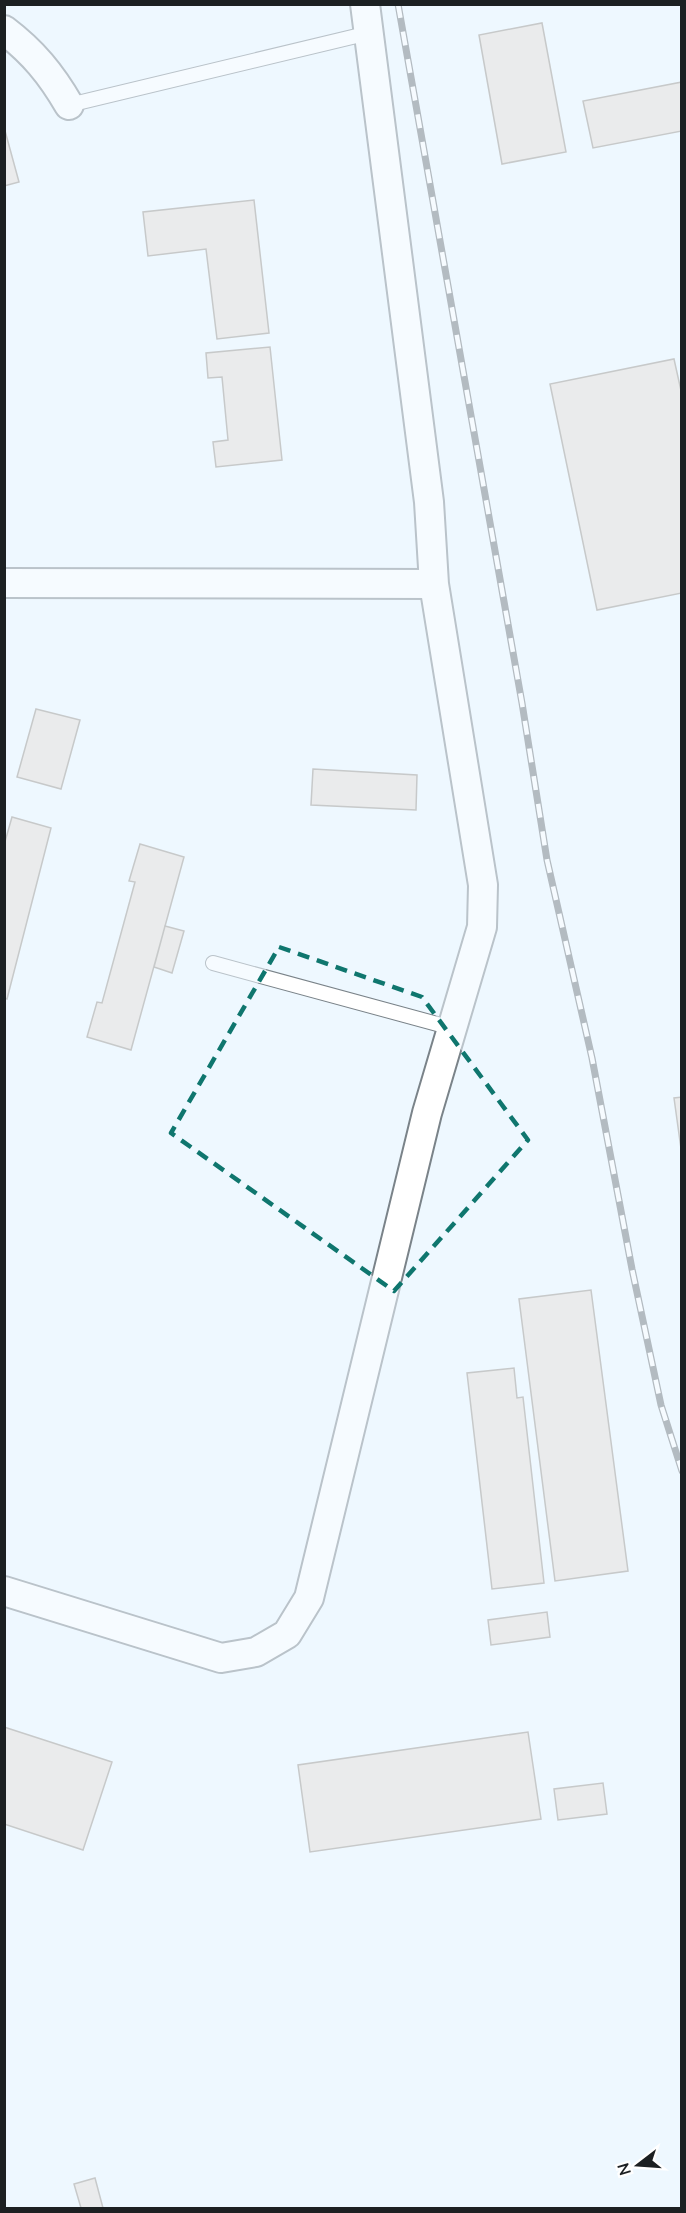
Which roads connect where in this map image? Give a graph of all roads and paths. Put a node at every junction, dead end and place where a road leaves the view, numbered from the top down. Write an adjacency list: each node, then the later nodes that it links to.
1 (365, 4): 3 (street)
2 (4, 30): 4 (street)
3 (369, 33): 4 (lane); 6 (street)
4 (69, 105)
5 (6, 582): 6 (street)
6 (434, 585): 8 (street)
7 (213, 963): 8 (lane)
8 (452, 1028): 9 (street)
9 (4, 1591)

